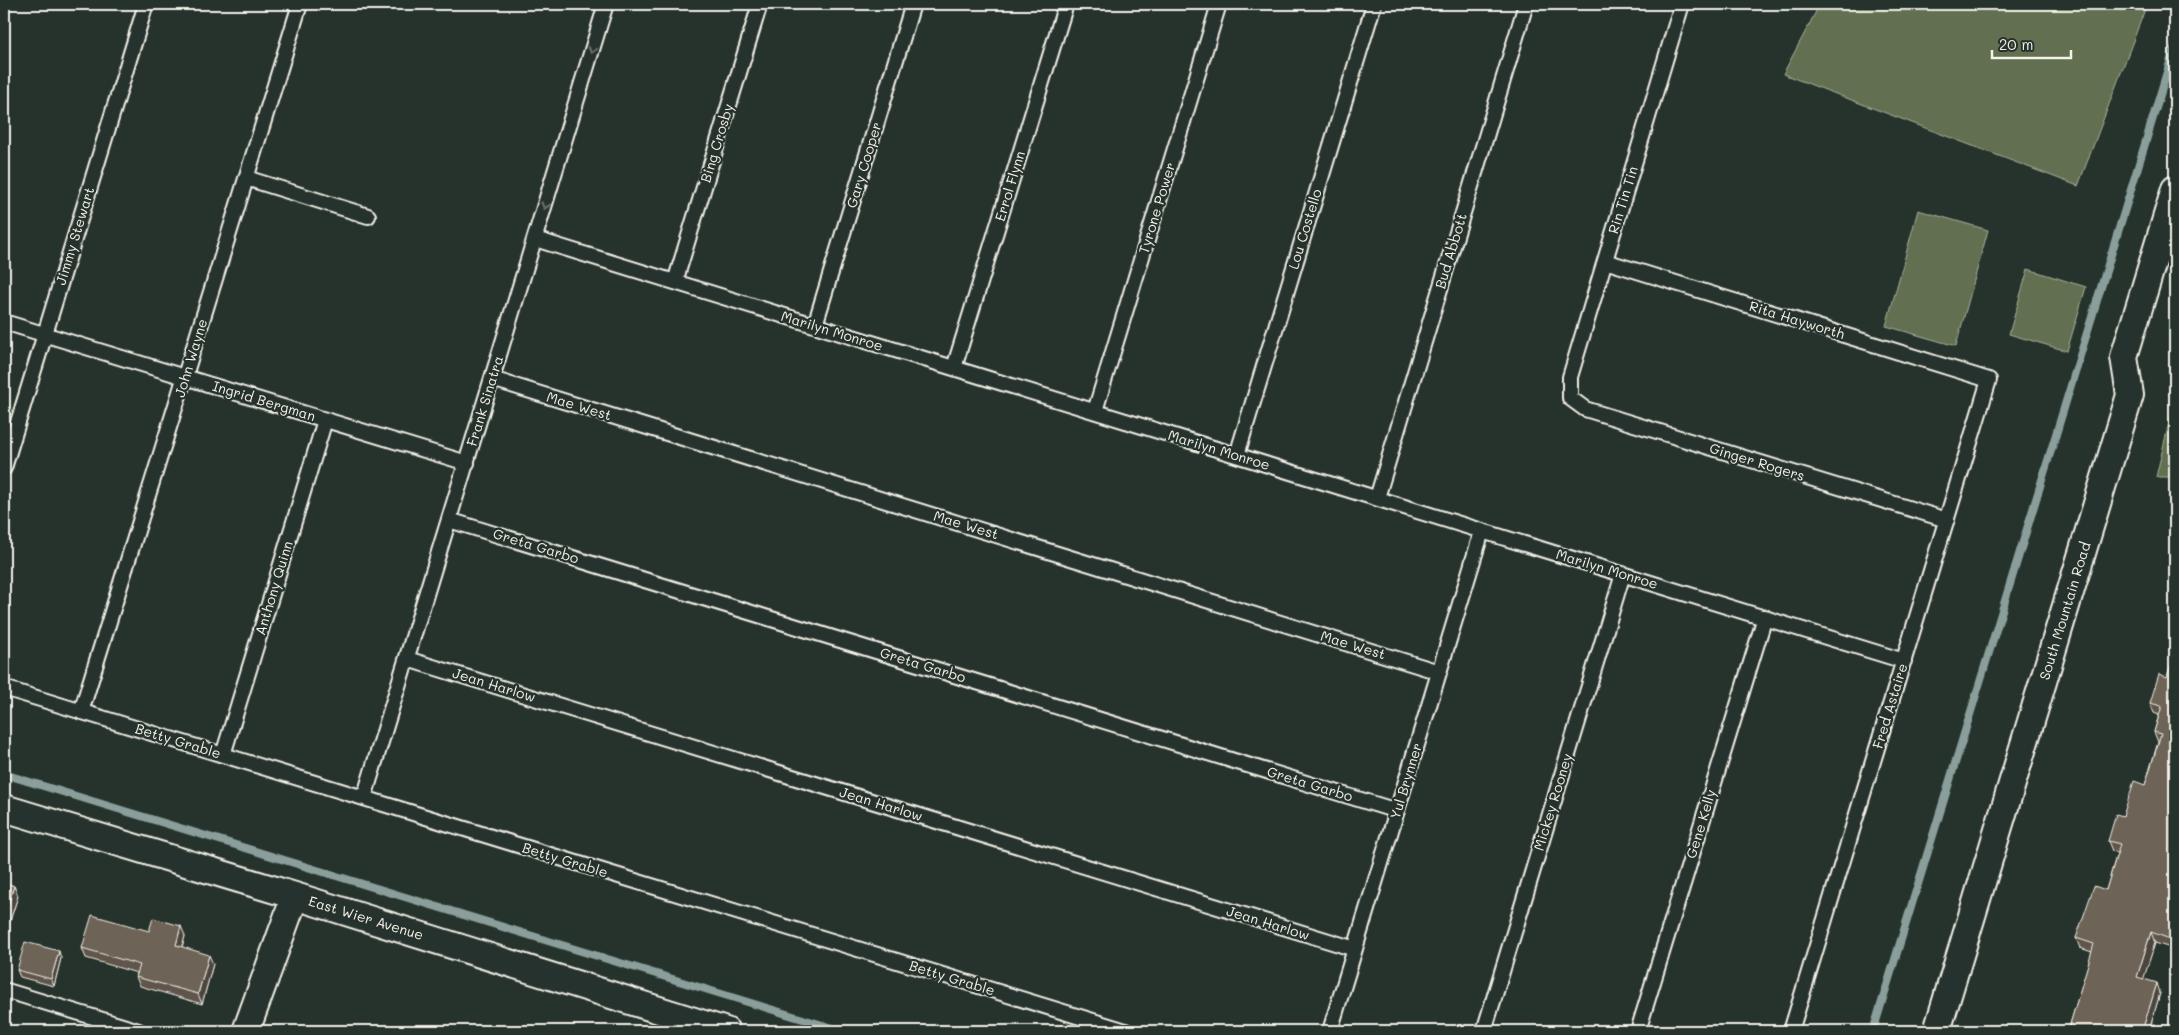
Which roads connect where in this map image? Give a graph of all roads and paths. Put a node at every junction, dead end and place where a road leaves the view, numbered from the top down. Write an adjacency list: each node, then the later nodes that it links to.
1 (146, 4): 19 (lane, Jimmy Stewart)
2 (300, 4): 11 (lane, John Wayne)
3 (606, 4): 14 (lane, Frank Sinatra, one-way to 14)
4 (760, 4): 16 (lane, Bing Crosby)
5 (913, 4): 18 (lane, Gary Cooper)
6 (1066, 4): 20 (lane, Errol Flynn)
7 (1219, 4): 25 (lane, Tyrone Power)
8 (1374, 4): 27 (lane, Lou Costello)
9 (1526, 4): 30 (lane, Bud Abbott)
10 (1682, 4): 15 (lane, Rin Tin Tin)
11 (246, 178): 13 (lane); 21 (lane, John Wayne)
12 (2175, 189): 56 (street, South Mountain Road)
13 (368, 216)
14 (535, 239): 16 (lane, Marilyn Monroe); 22 (lane, Frank Sinatra)
15 (1605, 261): 23 (lane, Rita Hayworth); 24 (lane, Rin Tin Tin)
16 (675, 282): 18 (lane, Marilyn Monroe)
17 (4, 322): 19 (lane, Ingrid Bergman)
18 (815, 325): 20 (lane, Marilyn Monroe)
19 (44, 334): 21 (lane, Ingrid Bergman); 29 (lane, Jimmy Stewart)
20 (954, 368): 25 (lane, Marilyn Monroe)
21 (185, 377): 26 (lane, Ingrid Bergman); 40 (lane, John Wayne)
22 (492, 379): 28 (lane, Frank Sinatra); 38 (lane, Mae West)
23 (1990, 380): 32 (lane, Fred Astaire)
24 (1570, 398): 32 (lane, Ginger Rogers)
25 (1095, 411): 27 (lane, Marilyn Monroe)
26 (325, 420): 28 (lane, Ingrid Bergman); 41 (lane, Anthony Quinn)
27 (1237, 455): 30 (lane, Marilyn Monroe)
28 (467, 463): 31 (lane, Frank Sinatra)
29 (4, 468)
30 (1377, 498): 33 (lane, Marilyn Monroe)
31 (449, 520): 36 (lane, Frank Sinatra); 44 (lane, Greta Garbo)
32 (1947, 520): 37 (lane, Fred Astaire)
33 (1482, 531): 34 (lane, Marilyn Monroe); 38 (lane, Yul Brynner)
34 (1623, 574): 35 (lane, Marilyn Monroe); 53 (lane, Mickey Rooney)
35 (1765, 618): 37 (lane, Marilyn Monroe); 54 (lane, Gene Kelly)
36 (407, 659): 42 (lane, Frank Sinatra); 46 (lane, Jean Harlow)
37 (1904, 661): 55 (lane, Fred Astaire)
38 (1439, 672): 44 (lane, Yul Brynner)
39 (4, 688): 40 (lane, Betty Grable)
40 (81, 712): 41 (lane, Betty Grable)
41 (224, 755): 42 (lane, Betty Grable)
42 (364, 798): 51 (lane, Betty Grable)
43 (4, 808): 45 (street, East Wier Avenue)
44 (1397, 811): 46 (lane, Yul Brynner)
45 (295, 896): 49 (street); 50 (street, East Wier Avenue)
46 (1355, 949): 52 (lane, Yul Brynner)
47 (4, 990): 48 (lane)
48 (139, 1031)
49 (246, 1031)
50 (726, 1031)
51 (1126, 1031)
52 (1330, 1031)
53 (1484, 1031)
54 (1638, 1031)
55 (1791, 1031)
56 (1937, 1031)

